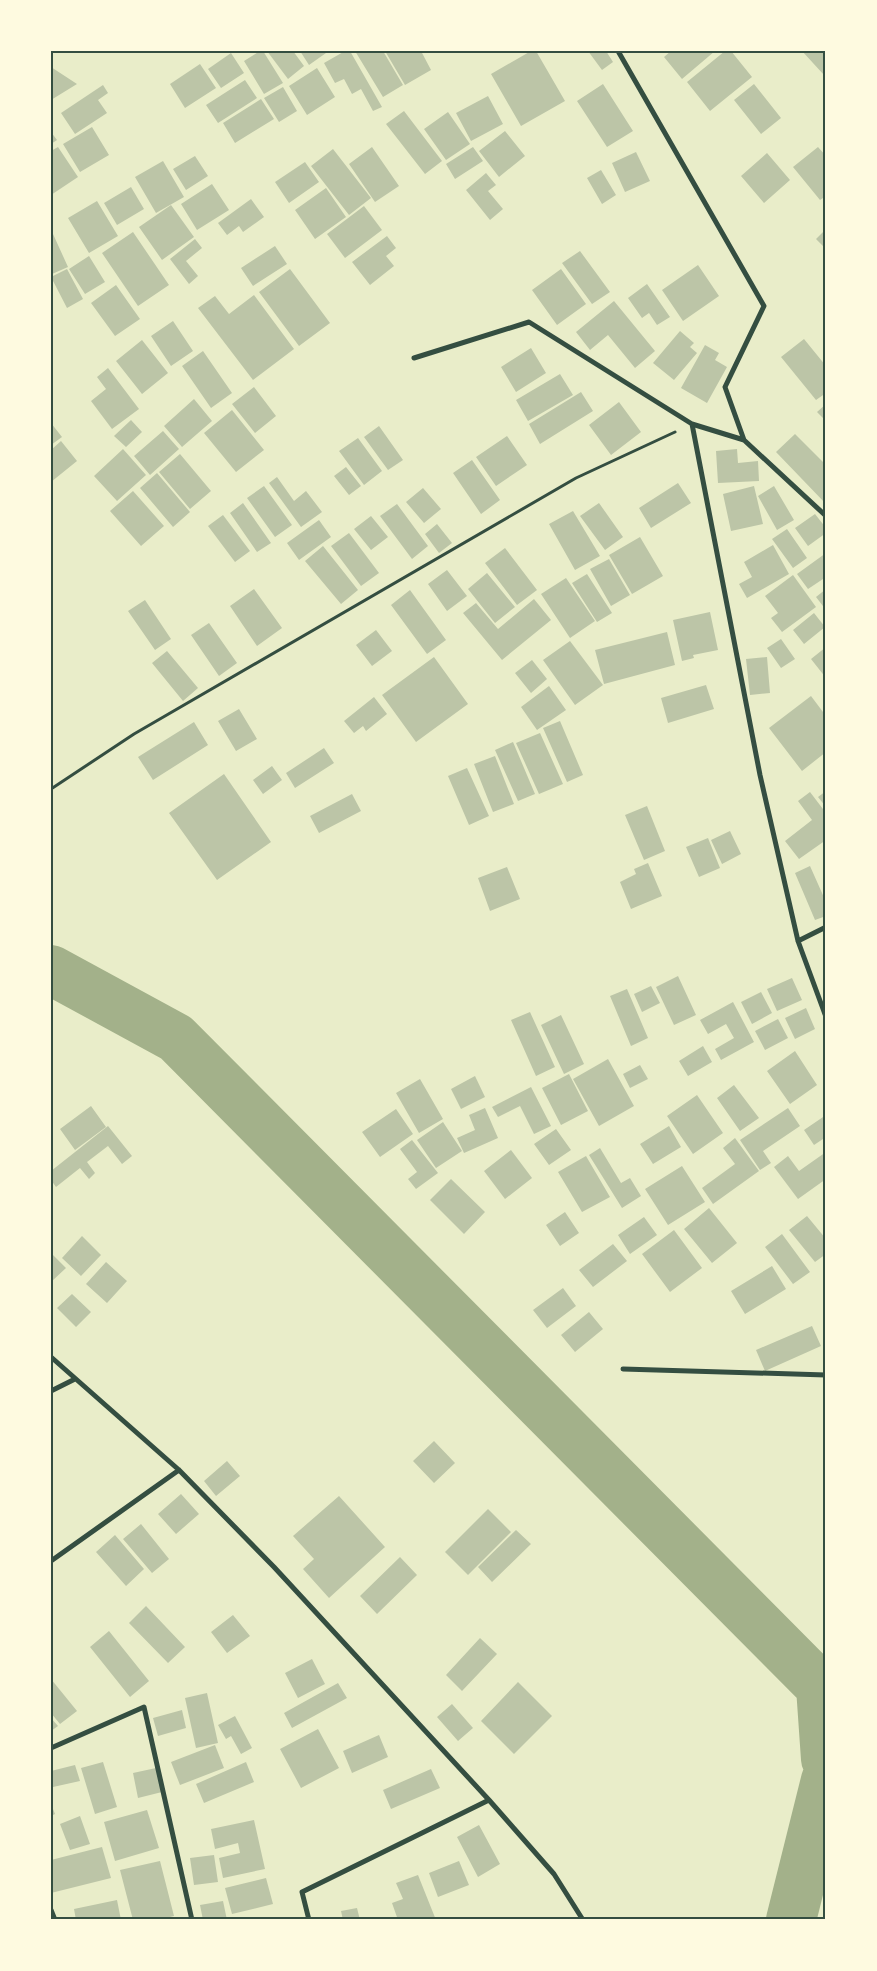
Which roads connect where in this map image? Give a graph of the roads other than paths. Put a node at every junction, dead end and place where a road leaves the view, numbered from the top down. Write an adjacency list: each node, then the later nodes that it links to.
1 (618, 51): 4 (street)
2 (414, 358): 3 (street)
3 (692, 424): 4 (street); 7 (street)
4 (744, 440): 5 (street)
5 (826, 516)
6 (826, 927): 7 (street)
7 (798, 941): 8 (street)
8 (826, 1017)
9 (51, 1357): 12 (street)
10 (623, 1369): 11 (street)
11 (826, 1375)
12 (75, 1379): 13 (street); 14 (street)
13 (51, 1391)
14 (178, 1470): 15 (street); 17 (street)
15 (51, 1561)
16 (51, 1748): 20 (street)
17 (489, 1800): 21 (street); 22 (street)
18 (51, 1910): 19 (street)
19 (53, 1919)
20 (192, 1920)
21 (309, 1920)
22 (583, 1920)

